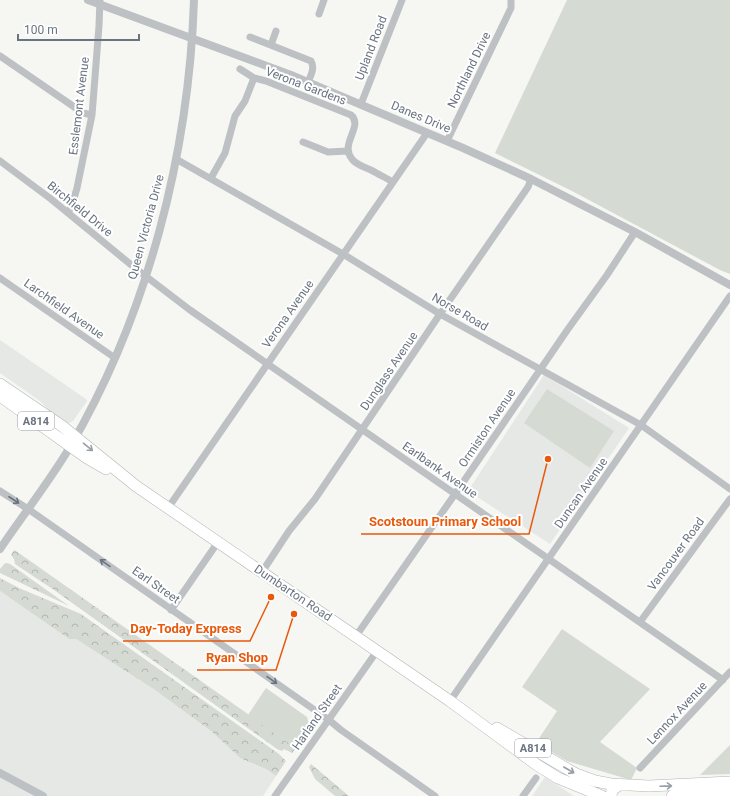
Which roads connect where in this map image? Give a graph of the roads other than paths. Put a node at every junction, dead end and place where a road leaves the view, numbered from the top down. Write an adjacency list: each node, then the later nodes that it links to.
1 (88, 0): 7 (street, Danes Drive)
2 (194, 0): 12 (street, Queen Victoria Drive)
3 (324, 0): 9 (street)
4 (402, 0): 18 (street, Upland Road)
5 (511, 0): 8 (street, Northland Drive)
6 (518, 0): 8 (street, Northland Drive)
7 (100, 2): 12 (street, Danes Drive); 19 (street, Esslemont Avenue)
8 (511, 8): 22 (street, Northland Drive)
9 (319, 14)
10 (276, 31): 13 (street)
11 (250, 37): 13 (street)
12 (193, 38): 17 (street, Danes Drive); 24 (street, Queen Victoria Drive)
13 (271, 45): 17 (street)
14 (0, 56): 19 (street)
15 (240, 69): 16 (street, Verona Gardens)
16 (254, 78): 23 (street, Verona Gardens); 26 (street)
17 (308, 82): 18 (street, Danes Drive)
18 (361, 104): 20 (street, Danes Drive)
19 (92, 115): 29 (street, Esslemont Avenue)
20 (428, 133): 22 (street, Danes Drive); 28 (street, Verona Avenue)
21 (303, 142): 23 (street)
22 (448, 142): 27 (street, Danes Drive)
23 (348, 151): 28 (street)
24 (176, 159): 26 (street, Norse Road); 32 (street, Queen Victoria Drive)
25 (0, 161): 29 (street, Birchfield Drive)
26 (211, 178): 31 (street, Norse Road)
27 (531, 180): 30 (street, Danes Drive); 36 (street, Dunglass Avenue)
28 (393, 182): 31 (street, Verona Avenue)
29 (68, 213): 32 (street, Birchfield Drive)
30 (635, 232): 34 (street, Danes Drive); 39 (street, Ormiston Avenue)
31 (343, 254): 36 (street, Norse Road); 38 (street, Verona Avenue)
32 (146, 276): 37 (street, Queen Victoria Drive); 38 (street, Earlbank Avenue)
33 (0, 278): 37 (street, Larchfield Avenue)
34 (730, 285)
35 (730, 296): 42 (street, Duncan Avenue)
36 (440, 314): 39 (street, Norse Road); 43 (street, Dunglass Avenue)
37 (115, 358): 44 (street, Queen Victoria Drive)
38 (267, 364): 43 (street, Earlbank Avenue); 49 (street, Verona Avenue)
39 (540, 370): 42 (street, Norse Road); 47 (street, Ormiston Avenue)
40 (0, 384): 44 (main road, Dumbarton Road)
41 (0, 396): 44 (main road, Dumbarton Road / A814)
42 (642, 425): 45 (street, Norse Road); 53 (street, Duncan Avenue)
43 (363, 430): 47 (street, Earlbank Avenue); 54 (street, Dunglass Avenue)
44 (73, 442): 49 (main road, Dumbarton Road / A814); 50 (street, Queen Victoria Drive)
45 (730, 489)
46 (0, 491): 50 (street, Earl Street, one-way to 50)
47 (455, 494): 53 (street, Earlbank Avenue); 57 (street, Ormiston Avenue)
48 (730, 499): 56 (street, Vancouver Road)
49 (168, 508): 51 (main road, Dumbarton Road / A814)
50 (28, 509): 52 (street, Queen Victoria Drive); 55 (street, Earl Street, one-way to 50)
51 (218, 542): 54 (main road, Dumbarton Road / A814); 55 (street)
52 (0, 549)
53 (549, 559): 56 (street, Earlbank Avenue); 61 (street, Duncan Avenue)
54 (262, 572): 57 (main road, Dumbarton Road / A814)
55 (171, 610): 62 (street, Earl Street, one-way to 62)
56 (640, 622): 60 (street, Earlbank Avenue)
57 (356, 636): 58 (main road, Dumbarton Road / A814)
58 (377, 651): 61 (main road, Dumbarton Road / A814); 62 (street, Harland Street)
59 (730, 672): 60 (street, Lennox Avenue)
60 (723, 680): 63 (street, Lennox Avenue)
61 (450, 702): 67 (main road, Dumbarton Road / A814, one-way to 67); 73 (main road, Dumbarton Road / A814)
62 (329, 720): 70 (street, Harland Street); 71 (street, Earl Street)
63 (640, 768)
64 (0, 773): 69 (street)
65 (536, 778): 72 (street)
66 (730, 782): 67 (main road, A814, one-way to 66)
67 (623, 785): 74 (main road); 75 (main road)
68 (730, 791): 76 (main road)
69 (43, 796)
70 (275, 796)
71 (435, 796)
72 (523, 796)
73 (602, 796)
74 (611, 796)
75 (634, 796)
76 (672, 796)

